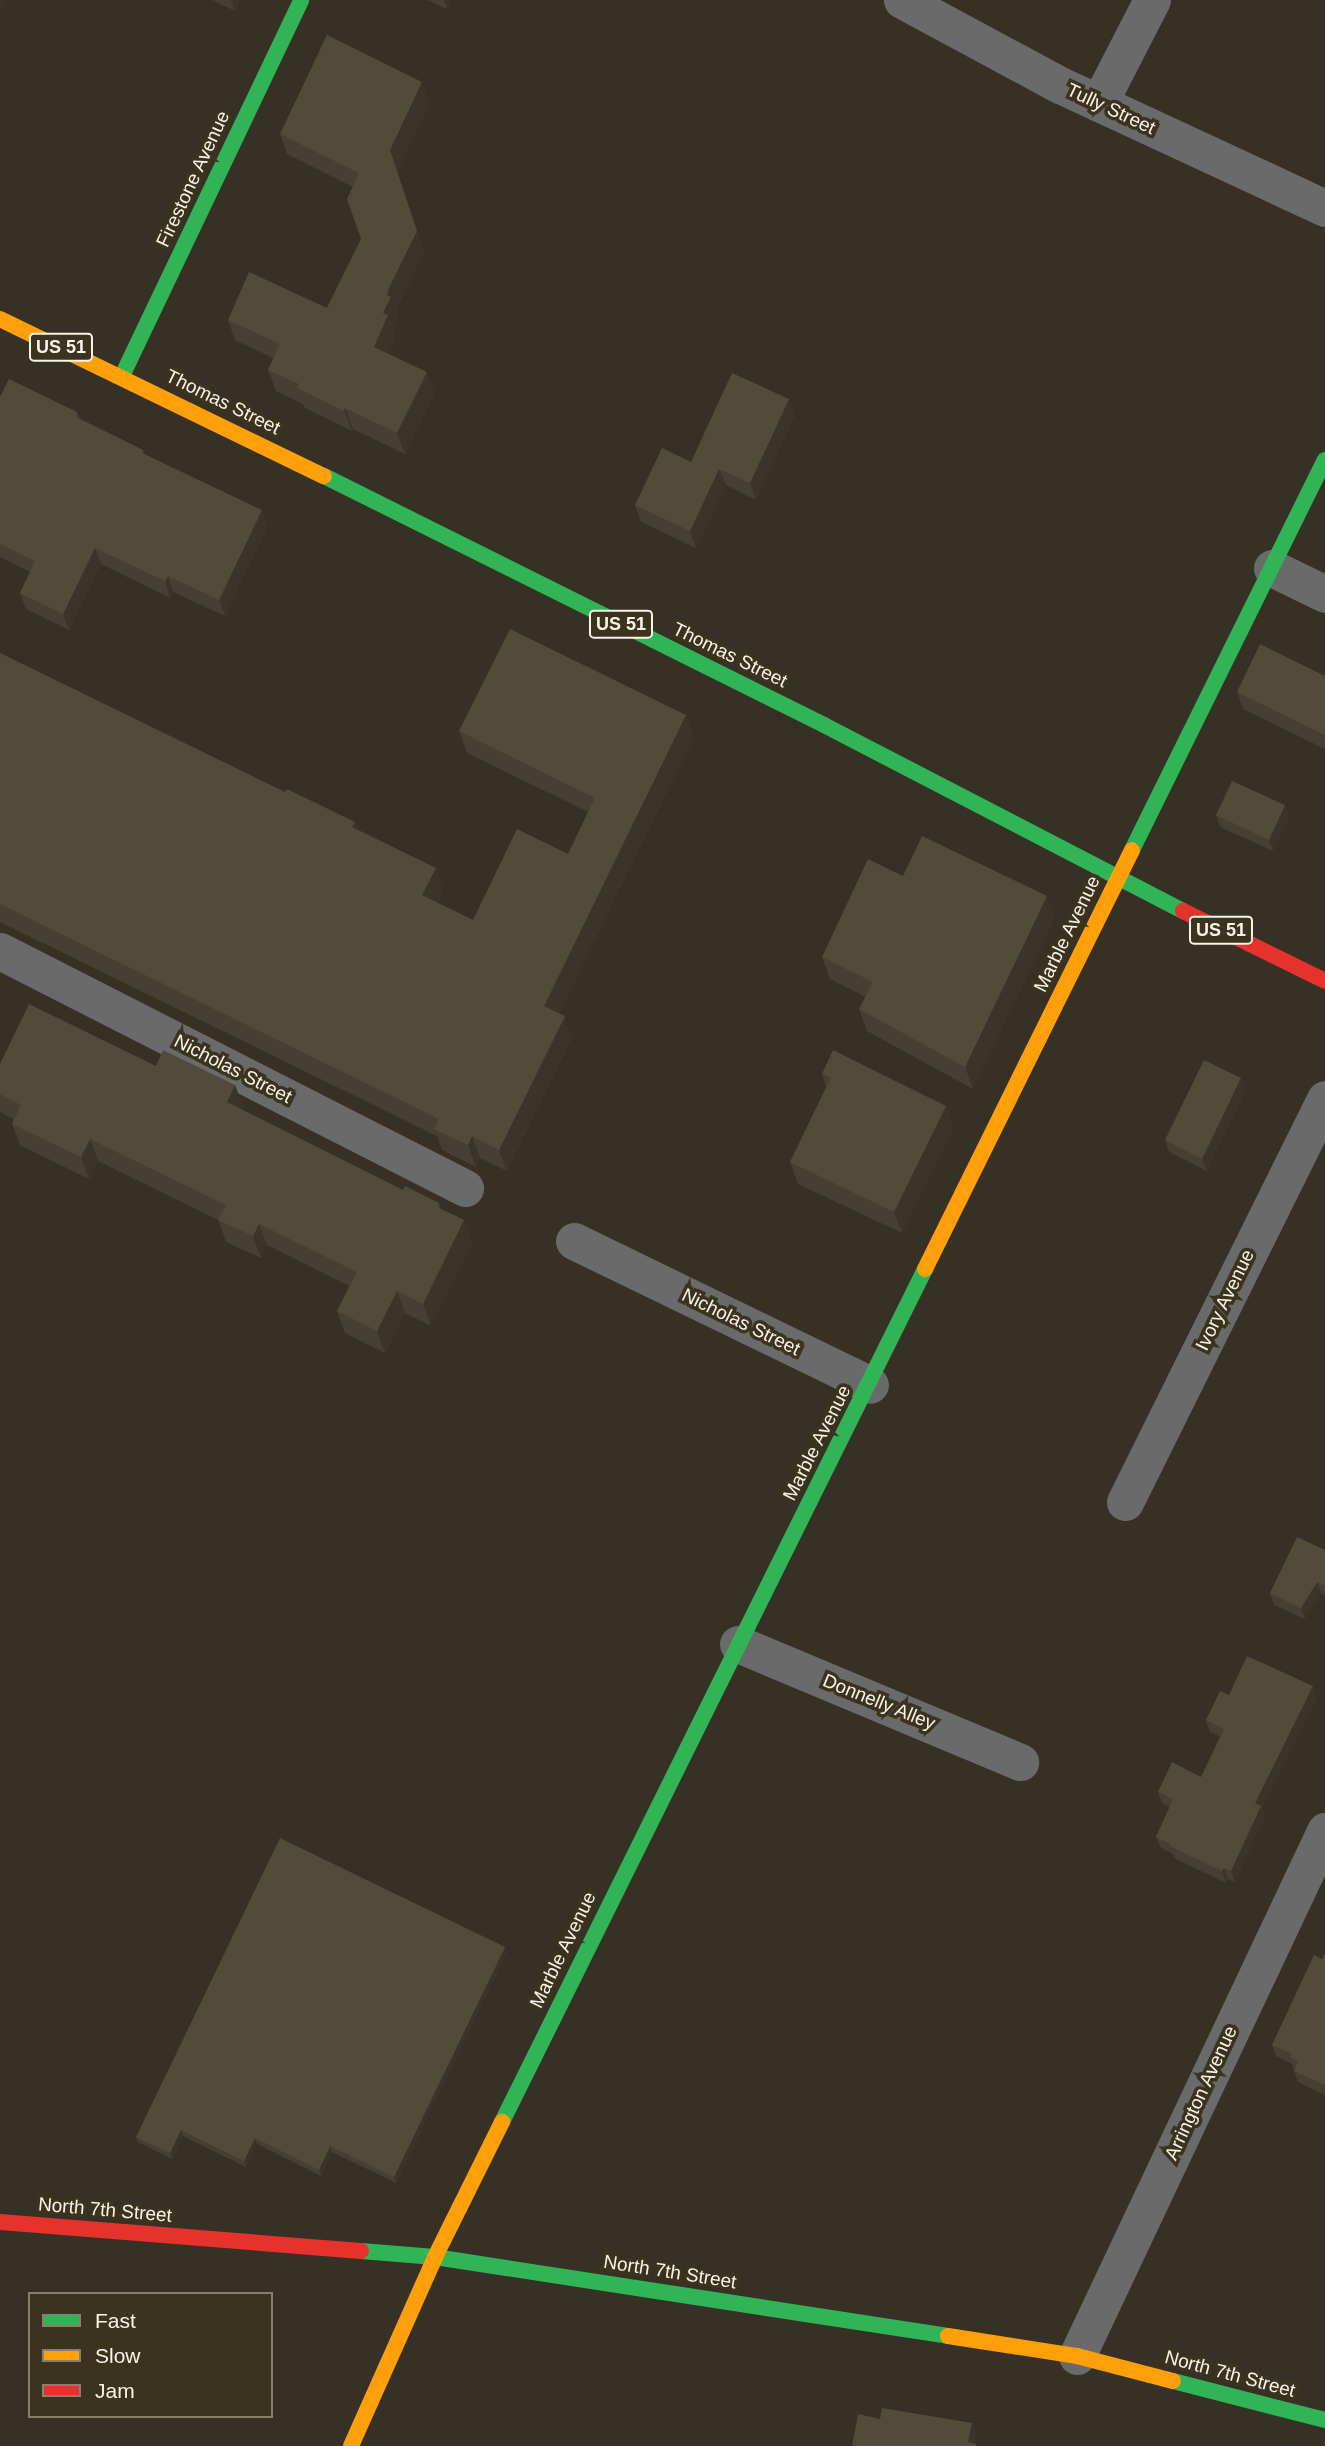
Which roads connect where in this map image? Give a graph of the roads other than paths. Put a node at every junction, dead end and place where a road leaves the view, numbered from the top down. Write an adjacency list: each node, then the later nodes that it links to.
1 (301, 0): 7 (street, Firestone Avenue)
2 (902, 0): 4 (street, Tully Street)
3 (1152, 0): 4 (street)
4 (1099, 103): 5 (street, Tully Street)
5 (1325, 208)
6 (0, 318): 7 (street, Thomas Street / US 51)
7 (122, 376): 11 (street, Thomas Street / US 51)
8 (1325, 460): 9 (street, Marble Avenue)
9 (1272, 568): 10 (street); 11 (street, Marble Avenue)
10 (1325, 594)
11 (1117, 879): 13 (street, Thomas Street / US 51); 17 (street, Marble Avenue)
12 (0, 951): 15 (street, Nicholas Street)
13 (1325, 981)
14 (1325, 1098): 18 (street, Ivory Avenue)
15 (465, 1188)
16 (574, 1241): 17 (street, Nicholas Street)
17 (870, 1385): 19 (street, Marble Avenue)
18 (1125, 1502)
19 (738, 1644): 20 (street, Donnelly Alley); 23 (street, Marble Avenue)
20 (1020, 1762)
21 (1325, 1831): 24 (street, Arrington Avenue)
22 (0, 2222): 23 (street, North 7th Street)
23 (435, 2257): 24 (street, North 7th Street); 26 (street, Marble Avenue)
24 (1077, 2356): 25 (street, North 7th Street)
25 (1325, 2420)
26 (351, 2446)

